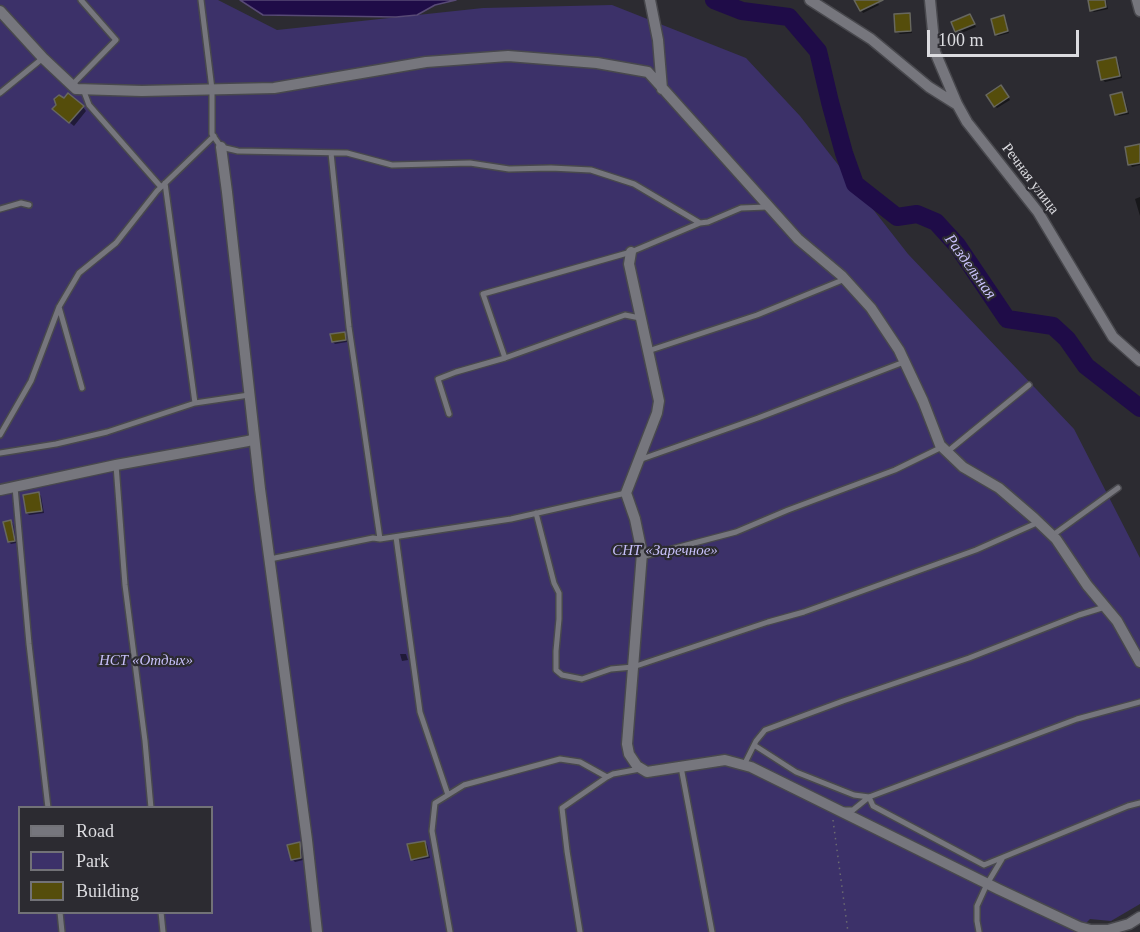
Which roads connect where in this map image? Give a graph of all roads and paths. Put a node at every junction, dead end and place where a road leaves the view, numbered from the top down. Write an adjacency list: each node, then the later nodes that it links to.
1 (81, 0): 10 (lane)
2 (201, 0): 12 (lane)
3 (810, 0): 15 (street)
4 (930, 0): 15 (street, Речная улица)
5 (1137, 0): 8 (street)
6 (650, 1): 13 (street)
7 (0, 11): 9 (street)
8 (1140, 11)
9 (43, 58): 10 (street); 14 (lane)
10 (72, 85): 11 (street)
11 (83, 89): 12 (street); 19 (lane)
12 (212, 89): 13 (street); 16 (lane)
13 (662, 89): 21 (street)
14 (0, 93)
15 (957, 104): 30 (street, Речная улица)
16 (214, 136): 17 (lane); 19 (lane)
17 (221, 147): 18 (lane); 34 (street)
18 (331, 153): 23 (lane); 51 (lane)
19 (163, 185): 26 (lane); 35 (lane)
20 (29, 205): 22 (lane)
21 (768, 207): 23 (lane); 25 (street)
22 (0, 209)
23 (700, 223): 24 (lane)
24 (631, 252): 27 (street); 29 (lane)
25 (845, 279): 28 (lane); 31 (street)
26 (59, 307): 33 (lane); 37 (lane)
27 (640, 318): 28 (street); 29 (lane)
28 (648, 351): 41 (street)
29 (505, 358): 36 (lane)
30 (1140, 361)
31 (904, 362): 39 (street); 41 (lane)
32 (1029, 386): 39 (lane)
33 (82, 388)
34 (249, 395): 35 (lane); 38 (street)
35 (195, 403): 40 (lane)
36 (449, 414)
37 (0, 435)
38 (254, 439): 42 (street); 53 (street)
39 (944, 449): 48 (street); 52 (lane)
40 (0, 453)
41 (639, 460): 46 (street)
42 (116, 465): 43 (street); 67 (lane)
43 (15, 487): 45 (street); 66 (lane)
44 (1118, 488): 49 (lane)
45 (0, 490)
46 (626, 493): 47 (lane); 52 (street)
47 (536, 513): 50 (lane); 56 (lane)
48 (1039, 522): 49 (street); 56 (lane)
49 (1053, 535): 54 (street)
50 (396, 537): 51 (lane); 63 (lane)
51 (380, 539): 53 (lane)
52 (641, 557): 56 (street)
53 (270, 559): 76 (street)
54 (1105, 607): 55 (street); 58 (lane)
55 (1140, 662)
56 (633, 667): 61 (street)
57 (1140, 702): 64 (lane)
58 (754, 745): 59 (lane); 64 (lane)
59 (744, 765): 60 (street); 68 (street)
60 (681, 767): 61 (street); 79 (lane)
61 (642, 769): 62 (lane)
62 (607, 777): 63 (lane); 78 (lane)
63 (448, 795): 77 (lane)
64 (869, 796): 68 (lane); 69 (lane)
65 (1140, 803): 69 (lane)
66 (48, 806)
67 (151, 806)
68 (833, 808): 70 (street); 80 (path)
69 (1002, 857): 70 (lane)
70 (987, 884): 73 (street); 81 (lane)
71 (60, 914): 74 (lane)
72 (161, 914): 75 (lane)
73 (1140, 917)
74 (62, 932)
75 (163, 932)
76 (317, 932)
77 (450, 932)
78 (580, 932)
79 (712, 932)
80 (848, 932)
81 (979, 932)

